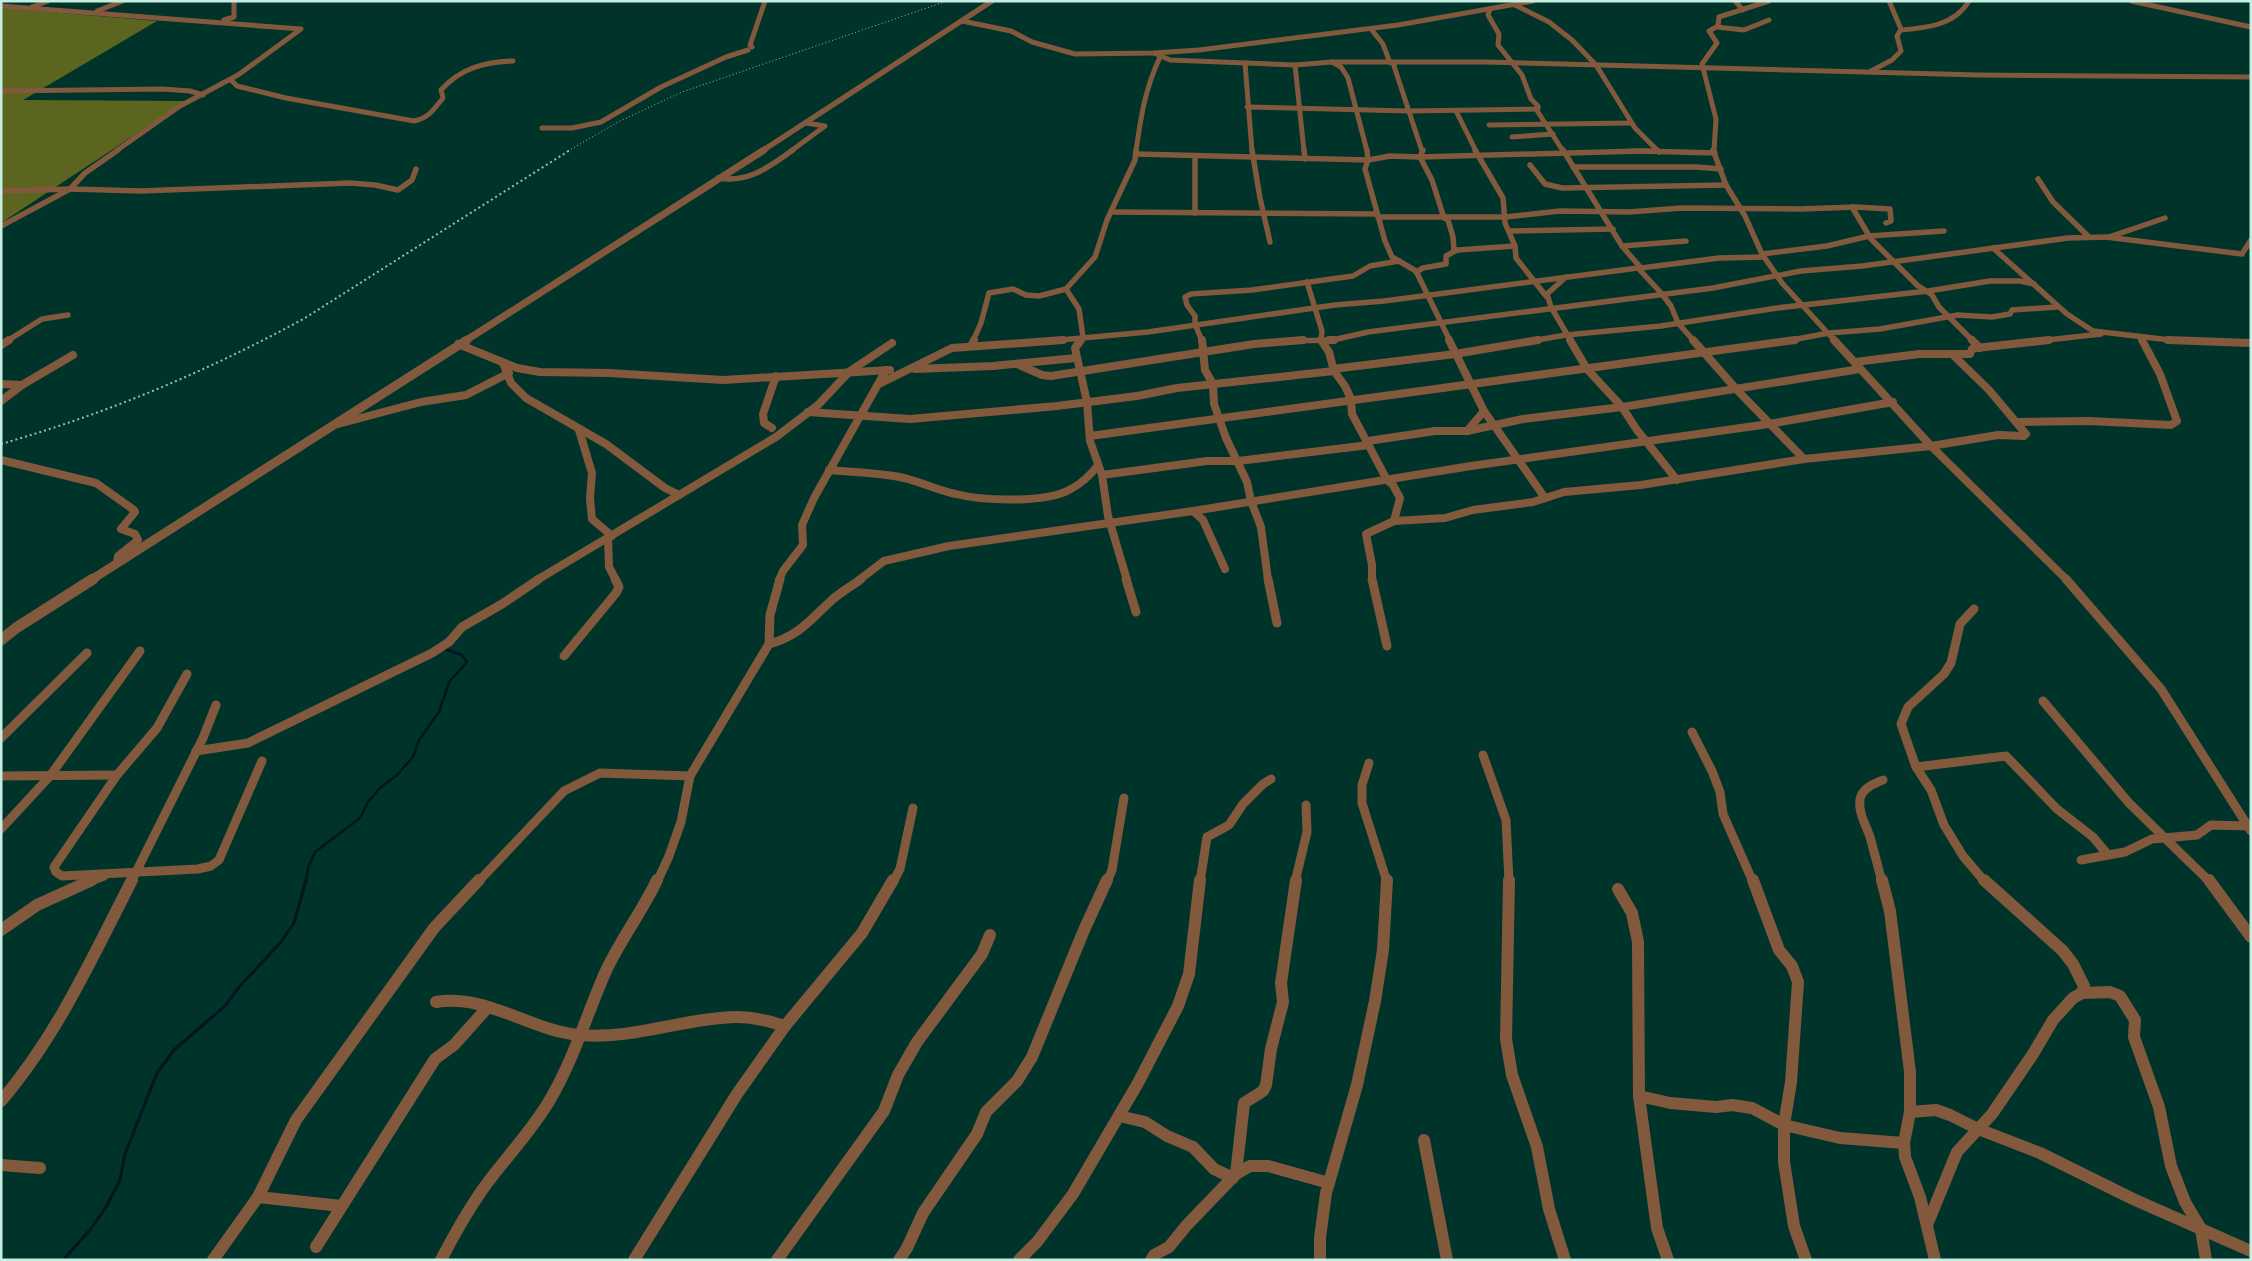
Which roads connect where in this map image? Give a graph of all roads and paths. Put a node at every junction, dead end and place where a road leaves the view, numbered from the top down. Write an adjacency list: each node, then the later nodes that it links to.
1 (48, 1): 15 (street)
2 (122, 1): 19 (street)
3 (234, 1): 22 (street)
4 (765, 1): 51 (street)
5 (992, 1): 21 (street)
6 (1496, 1): 16 (street)
7 (1534, 1): 13 (street)
8 (1735, 1): 18 (street)
9 (1769, 1): 18 (street)
10 (1889, 1): 26 (street)
11 (1969, 1): 26 (street)
12 (2131, 1): 24 (street)
13 (1515, 5): 16 (street); 34 (street)
14 (1, 6): 15 (street)
15 (30, 8): 19 (street)
16 (1499, 8): 17 (street)
17 (1490, 9): 25 (street); 32 (street)
18 (1743, 10): 23 (street)
19 (95, 12): 22 (street)
20 (1769, 20): 23 (street)
21 (962, 21): 27 (street); 47 (street)
22 (224, 22): 38 (street)
23 (1717, 27): 35 (street)
24 (2251, 27)
25 (1371, 29): 27 (street); 31 (street)
26 (1900, 30): 36 (street)
27 (1157, 55): 30 (street); 57 (street)
28 (513, 61): 38 (street)
29 (1332, 62): 31 (street); 33 (street); 43 (street)
30 (1245, 63): 33 (street); 41 (street)
31 (1392, 63): 32 (street); 45 (street)
32 (1512, 63): 34 (street); 44 (street)
33 (1295, 65): 42 (street)
34 (1596, 65): 35 (street); 49 (street)
35 (1702, 68): 36 (street); 56 (street)
36 (1871, 72): 37 (street)
37 (2251, 77)
38 (230, 80): 40 (street)
39 (1, 91): 40 (street)
40 (203, 95): 72 (street)
41 (1247, 107): 42 (street); 60 (street)
42 (1300, 108): 43 (street); 62 (street)
43 (1355, 108): 45 (street); 63 (street)
44 (1536, 109): 46 (street); 48 (street)
45 (1408, 111): 46 (street); 61 (street)
46 (1456, 111): 59 (street)
47 (806, 123): 68 (street); 68 (street)
48 (1546, 123): 49 (street); 50 (street); 52 (street)
49 (1631, 123): 54 (street)
50 (1489, 125)
51 (542, 128)
52 (1553, 134): 53 (street); 55 (street)
53 (1512, 136)
54 (1658, 152): 55 (street); 56 (street)
55 (1566, 153): 59 (street); 65 (street)
56 (1715, 153): 67 (street)
57 (1136, 154): 58 (street); 76 (street)
58 (1195, 156): 60 (street); 78 (street)
59 (1478, 156): 61 (street); 81 (street)
60 (1254, 157): 62 (street); 79 (street)
61 (1420, 157): 63 (street); 82 (street)
62 (1305, 159): 63 (street)
63 (1368, 160): 80 (street)
64 (1530, 165): 71 (street)
65 (1573, 167): 67 (street); 71 (street)
66 (416, 169): 72 (street)
67 (1721, 169): 70 (street)
68 (718, 178): 131 (street)
69 (2038, 180): 90 (street)
70 (1726, 185): 71 (street); 75 (street)
71 (1587, 188): 77 (street)
72 (71, 189): 73 (street); 85 (street)
73 (1, 191)
74 (1852, 207): 75 (street); 84 (street); 89 (street)
75 (1739, 208): 77 (street); 99 (street)
76 (1112, 212): 78 (street); 109 (street)
77 (1603, 212): 81 (street); 86 (street)
78 (1195, 213): 79 (street)
79 (1262, 213): 80 (street); 94 (street)
80 (1378, 215): 82 (street); 100 (street)
81 (1505, 217): 82 (street); 87 (street)
82 (1444, 218): 98 (street)
83 (2165, 218): 91 (street)
84 (1886, 223)
85 (1, 226)
86 (1613, 229): 87 (street); 96 (street)
87 (1509, 231): 95 (street)
88 (1944, 231): 89 (street)
89 (1869, 236): 99 (street); 101 (street)
90 (2088, 236): 91 (street); 97 (street)
91 (2106, 238): 92 (street)
92 (2251, 240)
93 (1686, 241): 96 (street)
94 (1270, 242)
95 (1514, 246): 98 (street); 106 (street)
96 (1622, 246): 102 (street)
97 (1993, 248): 101 (street); 108 (street)
98 (1454, 251): 103 (street)
99 (1763, 255): 102 (street); 104 (street)
100 (1399, 261): 103 (street); 107 (street)
101 (1892, 261): 104 (street); 110 (street)
102 (1639, 268): 105 (street); 111 (street)
103 (1416, 272): 112 (street)
104 (1777, 275): 111 (street); 114 (street)
105 (1566, 277): 106 (street); 113 (street)
106 (1533, 281): 112 (street); 113 (street)
107 (1307, 282): 117 (street); 121 (street)
108 (2034, 284): 110 (street); 116 (street)
109 (1066, 289): 126 (street); 133 (street)
110 (1928, 291): 114 (street); 119 (street)
111 (1662, 294): 115 (street); 120 (street)
112 (1428, 295): 117 (street); 122 (street)
113 (1546, 296): 115 (street)
114 (1803, 305): 120 (street); 123 (street)
115 (1551, 307): 122 (street); 125 (street)
116 (2057, 307): 119 (street); 124 (street)
117 (1314, 308): 121 (street); 128 (street)
118 (68, 315): 132 (street)
119 (1949, 317): 123 (street); 134 (street)
120 (1678, 323): 125 (street); 136 (street)
121 (1195, 324): 126 (street); 135 (street)
122 (1442, 324): 128 (street); 137 (street)
123 (1829, 333): 136 (street); 141 (street)
124 (2103, 334): 127 (street); 134 (street)
125 (1566, 335): 137 (street); 145 (street)
126 (1083, 338): 133 (street); 140 (street)
127 (2141, 338): 130 (street); 168 (street)
128 (1320, 339): 135 (street); 148 (street)
129 (892, 343): 149 (street)
130 (2251, 343)
131 (458, 344): 142 (street); 170 (street)
132 (1, 345)
133 (971, 346): 144 (street)
134 (1980, 348): 138 (street)
135 (1205, 352): 150 (street); 156 (street)
136 (1703, 353): 145 (street); 158 (street)
137 (1456, 354): 148 (street); 153 (street)
138 (1952, 354): 141 (street); 168 (street)
139 (73, 355): 157 (street)
140 (1076, 358): 143 (street); 150 (street)
141 (1855, 362): 146 (street)
142 (504, 363): 151 (street); 152 (street)
143 (1017, 364): 144 (street); 150 (street)
144 (906, 369): 147 (street); 155 (street)
145 (1587, 369): 153 (street); 163 (street)
146 (1860, 369): 158 (street); 162 (street)
147 (886, 370): 149 (street); 155 (street)
148 (1334, 370): 156 (street); 159 (street)
149 (850, 371): 152 (street); 165 (street)
150 (1080, 372): 161 (street)
151 (509, 373): 170 (street); 173 (street)
152 (776, 376): 172 (street)
153 (1470, 383): 159 (street); 164 (street)
154 (1, 384): 157 (street)
155 (879, 384): 166 (street)
156 (1212, 384): 161 (street); 167 (street)
157 (22, 385): 160 (street)
158 (1737, 390): 163 (street); 169 (street)
159 (1351, 400): 167 (street); 177 (street)
160 (1, 401)
161 (1088, 402): 166 (street); 175 (street)
162 (1893, 402): 169 (street); 178 (street)
163 (1622, 407): 171 (street); 176 (street)
164 (1484, 411): 171 (street); 174 (street)
165 (808, 412): 166 (street); 188 (street)
166 (861, 416): 184 (street)
167 (1220, 417): 175 (street); 182 (street)
168 (2018, 422): 178 (street)
169 (1769, 424): 176 (street); 179 (street)
170 (331, 426): 195 (street)
171 (1492, 426): 174 (street); 181 (street)
172 (772, 428)
173 (579, 430): 188 (street); 194 (street)
174 (1467, 431): 177 (street)
175 (1090, 436): 183 (street)
176 (1646, 440): 181 (street); 187 (street)
177 (1368, 443): 182 (street); 186 (street)
178 (1931, 446): 179 (street); 225 (street)
179 (1804, 459): 187 (street)
180 (1, 460): 195 (street)
181 (1518, 460): 186 (street); 189 (street)
182 (1238, 461): 185 (street); 190 (street)
183 (1098, 464): 184 (street); 185 (street)
184 (829, 470): 201 (street)
185 (1102, 475): 193 (street)
186 (1387, 480): 190 (street); 192 (street)
187 (1676, 480): 189 (street)
188 (678, 494): 194 (street)
189 (1545, 498): 192 (street)
190 (1251, 501): 191 (street); 199 (street)
191 (1193, 511): 193 (street); 196 (street)
192 (1394, 521): 202 (street)
193 (1110, 522): 198 (street); 201 (street)
194 (610, 537): 205 (street); 211 (street)
195 (117, 563): 200 (street)
196 (1225, 569)
197 (1974, 609): 215 (street)
198 (1136, 612)
199 (1277, 623)
200 (1, 640)
201 (769, 644): 219 (street)
202 (1387, 646)
203 (140, 651): 218 (street)
204 (87, 653): 210 (street)
205 (564, 656)
206 (187, 674): 216 (street)
207 (2043, 700): 227 (street)
208 (216, 705): 211 (street)
209 (1692, 732): 245 (street)
210 (1, 738)
211 (196, 751): 230 (street)
212 (1483, 755): 268 (street)
213 (262, 761): 230 (street)
214 (1370, 763): 252 (street)
215 (1916, 767): 228 (street); 236 (street)
216 (117, 775): 218 (street); 231 (street)
217 (1, 776): 218 (street)
218 (50, 776): 226 (street)
219 (690, 776): 240 (street); 253 (street)
220 (1270, 779): 244 (street)
221 (1883, 780): 243 (street)
222 (1124, 798): 263 (street)
223 (1306, 805): 251 (street)
224 (913, 808): 239 (street)
225 (2249, 828): 227 (street)
226 (1, 829)
227 (2163, 837): 228 (street); 235 (street)
228 (2108, 855): 229 (street)
229 (2081, 860)
230 (135, 872): 231 (street); 242 (street)
231 (114, 873): 233 (street)
232 (1618, 889): 241 (street)
233 (1, 930)
234 (990, 935): 262 (street)
235 (2251, 937)
236 (2082, 992): 246 (street); 256 (street)
237 (436, 1002): 238 (street)
238 (488, 1007): 240 (street); 254 (street)
239 (785, 1026): 240 (street); 261 (street)
240 (579, 1035): 260 (street)
241 (1639, 1096): 245 (street); 269 (street)
242 (1, 1101)
243 (1910, 1112): 246 (street); 248 (street)
244 (1119, 1116): 251 (street); 264 (street)
245 (1784, 1124): 248 (street); 270 (street)
246 (1978, 1129): 255 (street); 256 (street)
247 (1424, 1140): 267 (street)
248 (1904, 1143): 255 (street)
249 (1, 1165): 250 (street)
250 (40, 1168)
251 (1235, 1176): 252 (street); 265 (street)
252 (1329, 1183): 266 (street)
253 (258, 1196): 254 (street); 259 (street)
254 (341, 1206): 257 (street)
255 (1927, 1225): 271 (street)
256 (2201, 1229): 258 (street); 272 (street)
257 (316, 1247)
258 (2251, 1251)
259 (213, 1260)
260 (441, 1260)
261 (634, 1260)
262 (776, 1260)
263 (899, 1260)
264 (1019, 1260)
265 (1151, 1260)
266 (1320, 1260)
267 (1447, 1260)
268 (1565, 1260)
269 (1668, 1260)
270 (1806, 1260)
271 (1934, 1260)
272 (2206, 1260)

